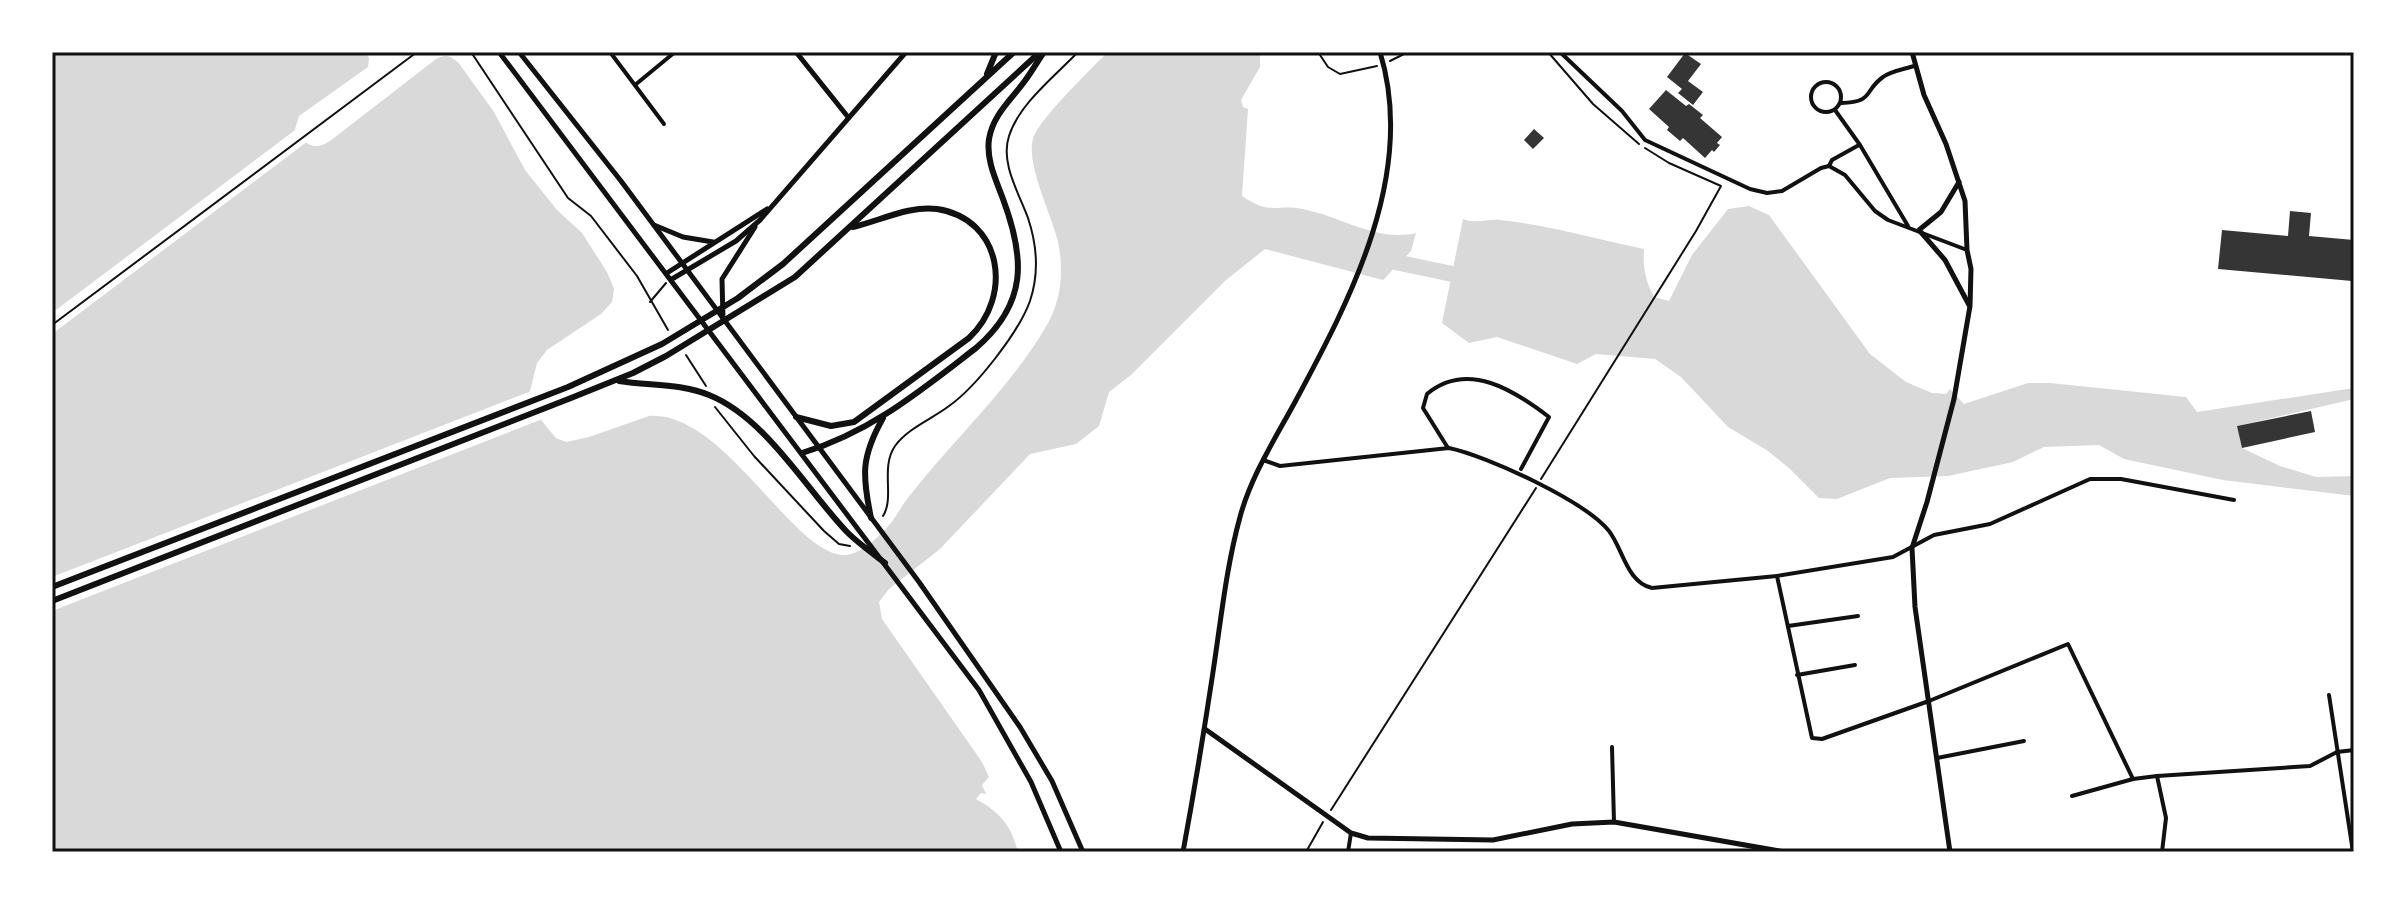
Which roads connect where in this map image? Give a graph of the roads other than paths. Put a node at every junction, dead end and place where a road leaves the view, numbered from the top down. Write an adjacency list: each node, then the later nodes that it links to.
1 (499, 52): 33 (main road)
2 (519, 52): 25 (main road)
3 (610, 52): 15 (street)
4 (675, 52): 15 (street)
5 (796, 52): 18 (main road)
6 (906, 52): 18 (main road)
7 (996, 52): 14 (main road)
8 (1014, 52): 14 (main road)
9 (1042, 52): 27 (main road); 38 (main road)
10 (1380, 52): 43 (main road)
11 (1560, 52): 21 (street)
12 (1912, 52): 13 (main road)
13 (1914, 66): 16 (street); 22 (main road)
14 (985, 78): 50 (main road)
15 (635, 85): 19 (street)
16 (1841, 103): 17 (street); 17 (street)
17 (1835, 110): 20 (street)
18 (848, 117): 23 (main road)
19 (664, 124)
20 (1860, 145): 21 (street); 26 (street)
21 (1829, 166): 26 (street)
22 (1959, 182): 28 (main road); 30 (main road)
23 (771, 206): 24 (main road); 29 (main road)
24 (760, 220): 32 (main road); 36 (main road)
25 (652, 224): 29 (main road); 31 (main road)
26 (1909, 227): 28 (street)
27 (850, 228): 37 (main road); 39 (main road)
28 (1919, 230): 30 (street); 35 (main road)
29 (714, 242): 31 (main road)
30 (1967, 250): 35 (main road)
31 (681, 262): 32 (main road); 33 (main road)
32 (686, 269): 34 (main road); 36 (main road)
33 (667, 273): 34 (main road)
34 (670, 281): 42 (main road)
35 (1970, 306): 47 (main road)
36 (724, 320): 39 (main road)
37 (615, 381): 48 (main road); 51 (main road)
38 (885, 415): 40 (main road); 46 (main road)
39 (796, 417): 40 (main road)
40 (819, 447): 42 (main road); 46 (main road)
41 (1449, 448): 43 (street); 44 (street); 49 (street)
42 (802, 453): 48 (main road)
43 (1263, 460): 58 (main road)
44 (1521, 469)
45 (2234, 500): 47 (street)
46 (871, 518): 70 (main road)
47 (1912, 548): 49 (street); 57 (main road)
48 (885, 563): 69 (main road)
49 (1777, 576): 53 (street)
50 (52, 587)
51 (52, 601)
52 (1858, 616): 53 (street)
53 (1788, 626): 55 (street)
54 (1855, 665): 55 (street)
55 (1797, 675): 57 (street)
56 (2329, 695): 62 (street)
57 (1929, 701): 63 (main road); 65 (street)
58 (1205, 729): 68 (main road); 71 (main road)
59 (2024, 741): 63 (street)
60 (1612, 747): 67 (street)
61 (2354, 750): 62 (street)
62 (2337, 752): 64 (street); 76 (street)
63 (1937, 758): 74 (main road)
64 (2157, 776): 65 (street); 75 (street)
65 (2133, 779): 66 (street)
66 (2072, 796)
67 (1614, 822): 68 (main road); 73 (main road)
68 (1351, 833): 72 (street)
69 (1061, 852)
70 (1083, 852)
71 (1183, 852)
72 (1348, 852)
73 (1785, 852)
74 (1950, 852)
75 (2162, 852)
76 (2353, 852)

